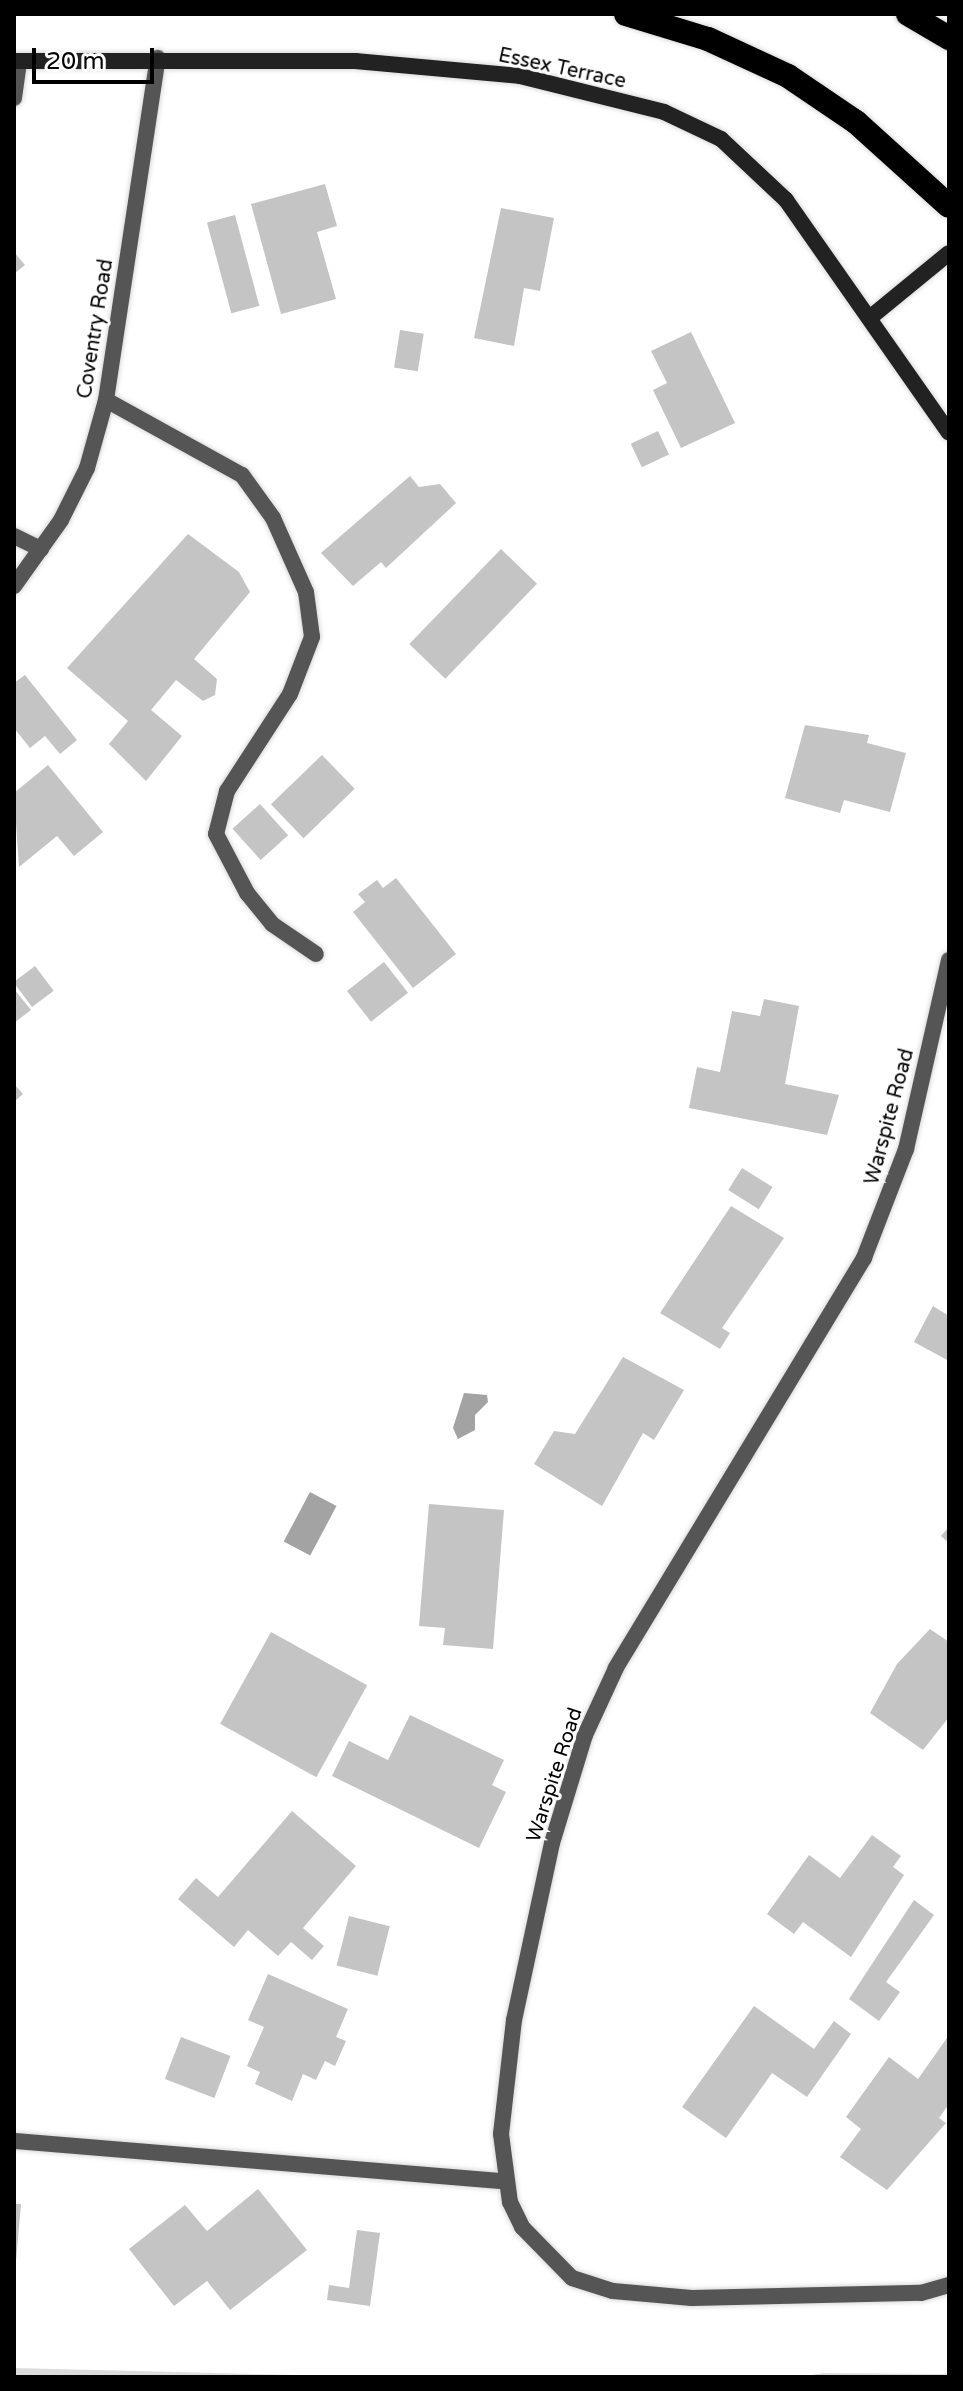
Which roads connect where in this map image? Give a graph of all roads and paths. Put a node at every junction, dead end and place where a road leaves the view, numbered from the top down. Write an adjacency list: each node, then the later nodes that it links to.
1 (626, 14): 7 (highway)
2 (908, 14): 3 (highway)
3 (949, 38)
4 (158, 58): 5 (street, Essex Terrace); 9 (street, Essex Terrace); 10 (street, Coventry Road)
5 (17, 61): 6 (street)
6 (14, 98)
7 (949, 206)
8 (949, 253): 9 (street)
9 (872, 316): 11 (street, Essex Terrace)
10 (106, 400): 13 (street, Coventry Road); 15 (street)
11 (949, 433)
12 (14, 536): 13 (street)
13 (41, 549): 14 (street, Coventry Road)
14 (14, 586)
15 (316, 954)
16 (949, 960): 18 (street, Warspite Road)
17 (14, 2141): 18 (street)
18 (504, 2181): 19 (street, Warspite Road)
19 (949, 2285)

